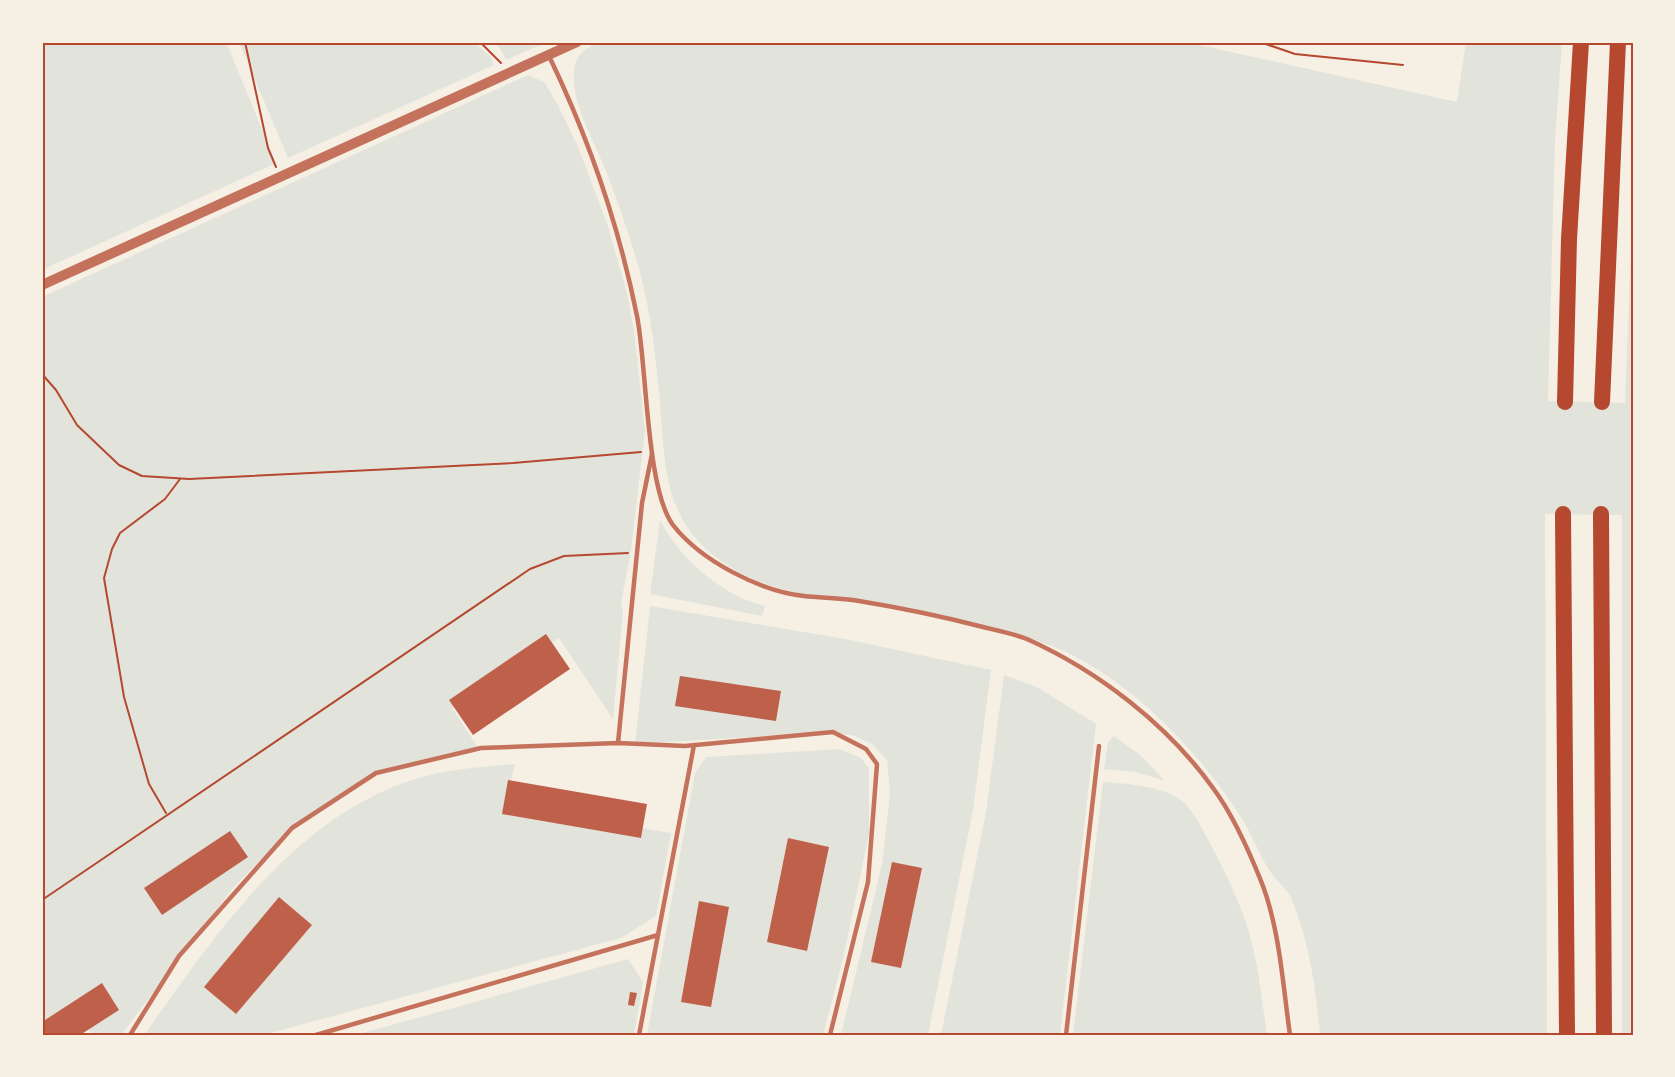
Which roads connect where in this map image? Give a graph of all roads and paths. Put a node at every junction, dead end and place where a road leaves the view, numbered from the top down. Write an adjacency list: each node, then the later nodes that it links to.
1 (245, 42): 10 (path)
2 (480, 42): 9 (path)
3 (577, 42): 7 (street)
4 (1260, 42): 8 (path)
5 (1581, 42): 13 (highway)
6 (1618, 42): 14 (highway)
7 (548, 55): 9 (street); 15 (lane)
8 (1403, 65)
9 (507, 74): 10 (street)
10 (280, 176): 11 (street)
11 (42, 285)
12 (42, 374): 16 (path)
13 (1565, 402)
14 (1602, 402)
15 (653, 451): 16 (path); 19 (lane); 33 (lane)
16 (180, 479): 23 (path)
17 (1563, 514): 34 (highway)
18 (1601, 514): 35 (highway)
19 (637, 552): 20 (lane); 23 (path)
20 (618, 743): 21 (lane); 27 (lane)
21 (694, 745): 25 (lane); 31 (lane)
22 (1099, 746): 32 (lane)
23 (167, 814): 24 (path)
24 (42, 900)
25 (658, 935): 26 (lane); 30 (lane)
26 (341, 1028): 28 (lane); 29 (lane)
27 (130, 1035)
28 (316, 1035)
29 (340, 1035)
30 (639, 1035)
31 (830, 1035)
32 (1066, 1035)
33 (1290, 1035)
34 (1567, 1035)
35 (1604, 1035)

